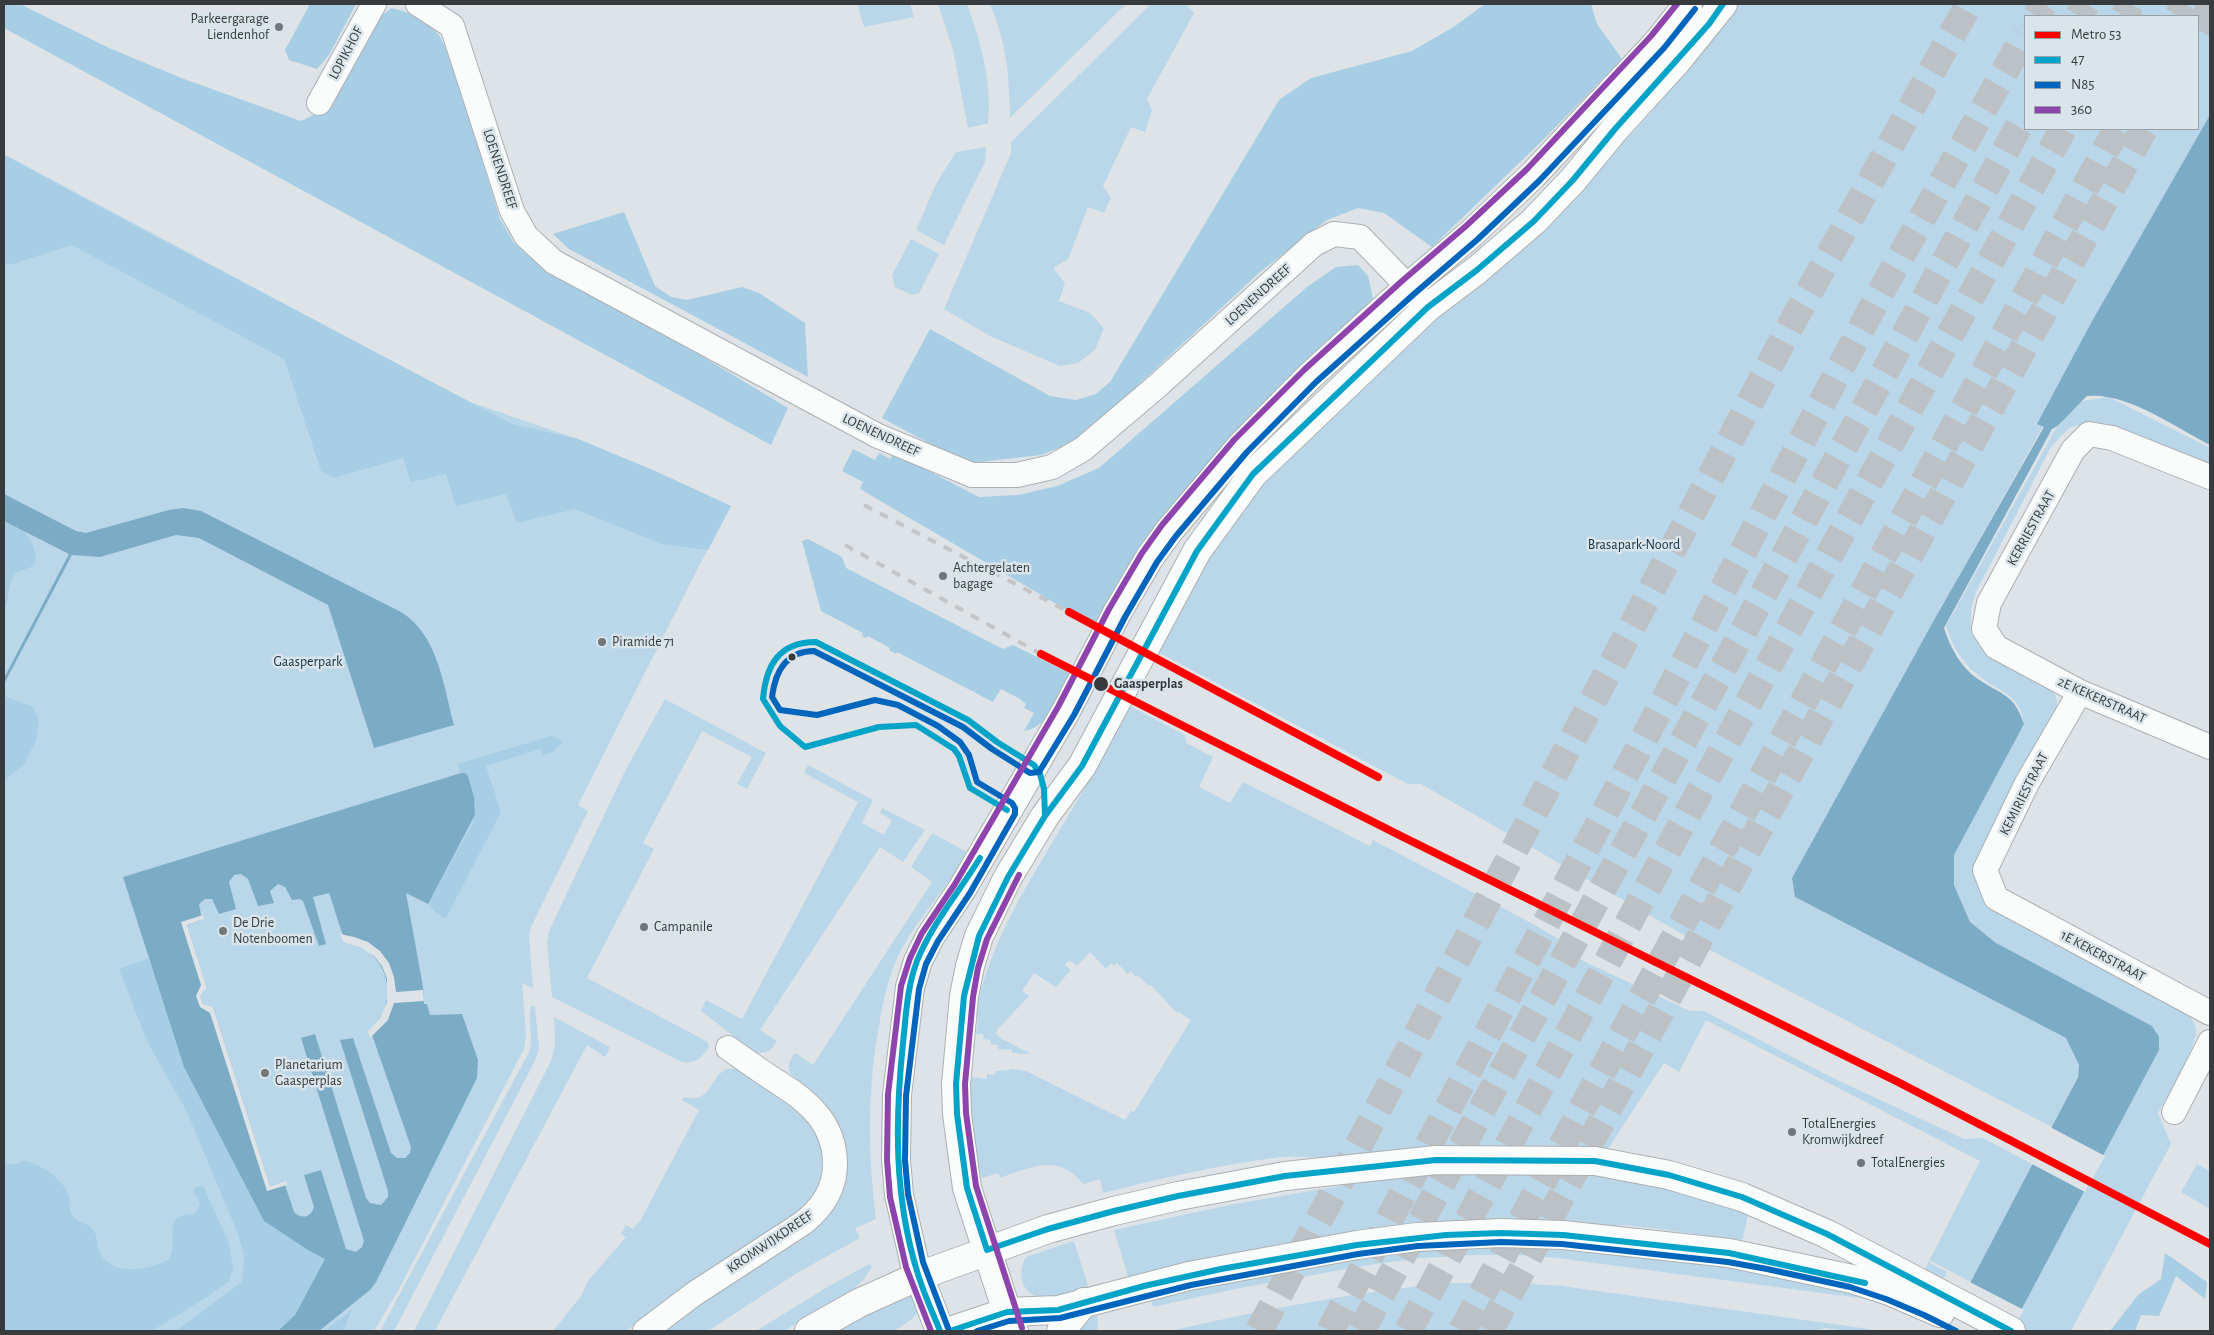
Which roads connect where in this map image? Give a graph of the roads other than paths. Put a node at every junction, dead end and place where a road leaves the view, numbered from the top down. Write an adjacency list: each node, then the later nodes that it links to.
1 (374, 4): 5 (street, LOPIKHOF)
2 (418, 4): 6 (street, LOENENDREEF)
3 (1688, 4): 6 (main road)
4 (1723, 4): 7 (main road)
5 (319, 103)
6 (1408, 288): 7 (street, LOENENDREEF); 18 (main road)
7 (1428, 307): 17 (main road)
8 (2210, 476): 9 (street, KERRIESTRAAT)
9 (1996, 647): 10 (street, 2E KEKERSTRAAT)
10 (2080, 692): 11 (street, 2E KEKERSTRAAT); 12 (street, KEMIRIESTRAAT)
11 (2210, 747)
12 (1996, 898): 13 (street, 1E KEKERSTRAAT)
13 (2210, 1013)
14 (2210, 1042): 16 (street)
15 (728, 1048): 22 (street, KROMWIJKDREEF)
16 (2174, 1112)
17 (987, 1250): 18 (main road); 19 (main road); 21 (main road)
18 (920, 1276): 23 (main road); 24 (main road)
19 (1932, 1299): 20 (main road); 27 (main road); 28 (main road)
20 (1084, 1302): 21 (main road); 26 (main road)
21 (1011, 1322): 25 (main road)
22 (645, 1331)
23 (809, 1331)
24 (940, 1331)
25 (950, 1331)
26 (1061, 1331)
27 (1975, 1331)
28 (2011, 1331)

